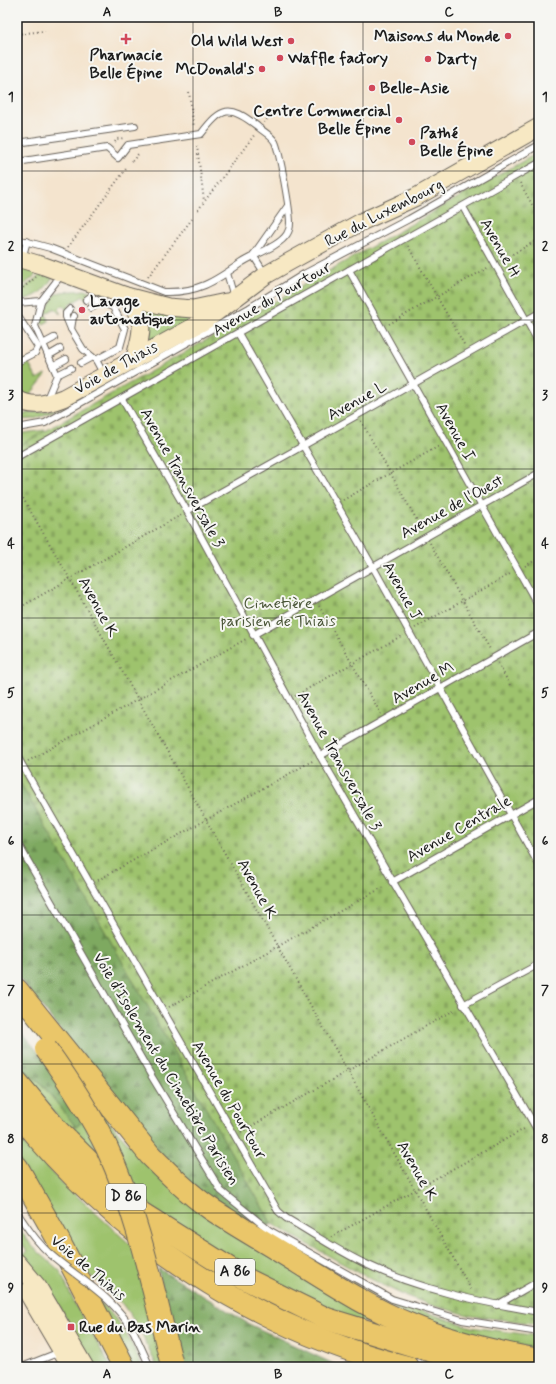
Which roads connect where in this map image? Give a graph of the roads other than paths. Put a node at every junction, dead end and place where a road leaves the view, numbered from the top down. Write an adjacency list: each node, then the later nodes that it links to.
1 (135, 126): 3 (lane)
2 (539, 127): 16 (street, Rue du Luxembourg)
3 (17, 142)
4 (539, 145): 55 (lane, Voie de Thiais)
5 (17, 162): 7 (lane)
6 (539, 163): 8 (lane, Avenue du Pourtour)
7 (287, 207): 11 (lane); 11 (lane)
8 (463, 207): 13 (lane, Avenue du Pourtour); 28 (lane, Avenue H)
9 (17, 239): 10 (lane)
10 (27, 241): 12 (lane); 15 (lane)
11 (253, 255): 15 (lane); 16 (lane)
12 (20, 259): 14 (street)
13 (349, 270): 32 (lane, Avenue du Pourtour); 52 (lane, Avenue I)
14 (63, 273): 17 (street); 20 (lane)
15 (227, 273): 18 (lane)
16 (266, 275): 18 (street, Rue du Luxembourg)
17 (126, 296): 18 (street); 45 (street)
18 (232, 299): 45 (street, Rue du Luxembourg)
19 (86, 300): 21 (lane)
20 (41, 301): 22 (lane); 30 (lane)
21 (101, 302): 23 (lane); 43 (lane)
22 (17, 303)
23 (91, 308)
24 (70, 309): 29 (lane)
25 (539, 313): 28 (lane, Avenue L)
26 (17, 315): 33 (lane)
27 (74, 316): 29 (lane)
28 (526, 320): 36 (lane, Avenue H); 52 (lane, Avenue L)
29 (71, 329): 31 (lane); 35 (lane)
30 (36, 330): 33 (lane); 37 (lane)
31 (64, 333)
32 (238, 333): 53 (lane, Avenue du Pourtour); 56 (lane, Avenue J)
33 (27, 335): 46 (lane)
34 (54, 338): 37 (lane)
35 (78, 340): 38 (lane); 40 (lane)
36 (539, 343)
37 (43, 344): 42 (lane)
38 (71, 344)
39 (60, 349): 42 (lane)
40 (83, 349): 41 (lane); 43 (lane)
41 (76, 353)
42 (48, 356): 48 (lane)
43 (94, 358): 47 (lane); 51 (lane)
44 (66, 359): 48 (lane)
45 (134, 360): 51 (street, Rue du Luxembourg)
46 (17, 362)
47 (81, 363)
48 (53, 366): 50 (lane)
49 (71, 368): 50 (lane)
50 (57, 375): 54 (lane)
51 (104, 375): 54 (street, Rue du Luxembourg)
52 (413, 384): 56 (lane, Avenue L); 59 (lane, Avenue I)
53 (122, 399): 57 (lane, Avenue du Pourtour); 60 (lane, Avenue Transversale 3)
54 (27, 404)
55 (17, 428)
56 (304, 445): 60 (lane, Avenue L); 61 (lane, Avenue J)
57 (17, 457)
58 (539, 473): 59 (lane, Avenue de l'Ouest)
59 (482, 505): 61 (lane, Avenue de l'Ouest); 62 (lane, Avenue I)
60 (187, 511): 64 (lane, Avenue Transversale 3)
61 (373, 566): 64 (lane, Avenue de l'Ouest); 65 (lane, Avenue J)
62 (539, 606)
63 (539, 632): 65 (lane, Avenue M)
64 (253, 635): 67 (lane, Avenue Transversale 3)
65 (442, 687): 67 (lane, Avenue M); 69 (lane, Avenue J)
66 (17, 756): 86 (lane, Avenue du Pourtour)
67 (320, 756): 72 (lane, Avenue Transversale 3)
68 (539, 799): 69 (lane, Avenue Centrale)
69 (510, 815): 71 (lane, Avenue J); 72 (lane, Avenue Centrale)
70 (17, 842): 88 (lane, Voie d'Isolement du Cimetière Parisien)
71 (539, 865)
72 (392, 882): 75 (lane, Avenue Transversale 3)
73 (539, 964): 75 (lane)
74 (17, 990): 91 (highway)
75 (463, 1005): 79 (lane, Avenue Transversale 3)
76 (17, 1009): 92 (highway, D 86, bridge)
77 (17, 1082): 99 (highway, A 86)
78 (17, 1113): 90 (highway, A 86)
79 (536, 1122): 80 (lane, Avenue Transversale 3)
80 (539, 1133)
81 (17, 1167): 96 (highway)
82 (17, 1212): 97 (lane, Voie de Thiais, bridge)
83 (17, 1262): 95 (street)
84 (17, 1272): 89 (street)
85 (539, 1281): 86 (lane)
86 (497, 1304): 87 (lane, Avenue du Pourtour)
87 (539, 1312)
88 (539, 1332)
89 (62, 1351): 93 (lane); 94 (street)
90 (361, 1360): 98 (highway, A 86)
91 (539, 1360)
92 (172, 1364)
93 (22, 1367)
94 (71, 1367)
95 (85, 1367)
96 (124, 1367)
97 (150, 1367)
98 (407, 1367)
99 (508, 1367)

